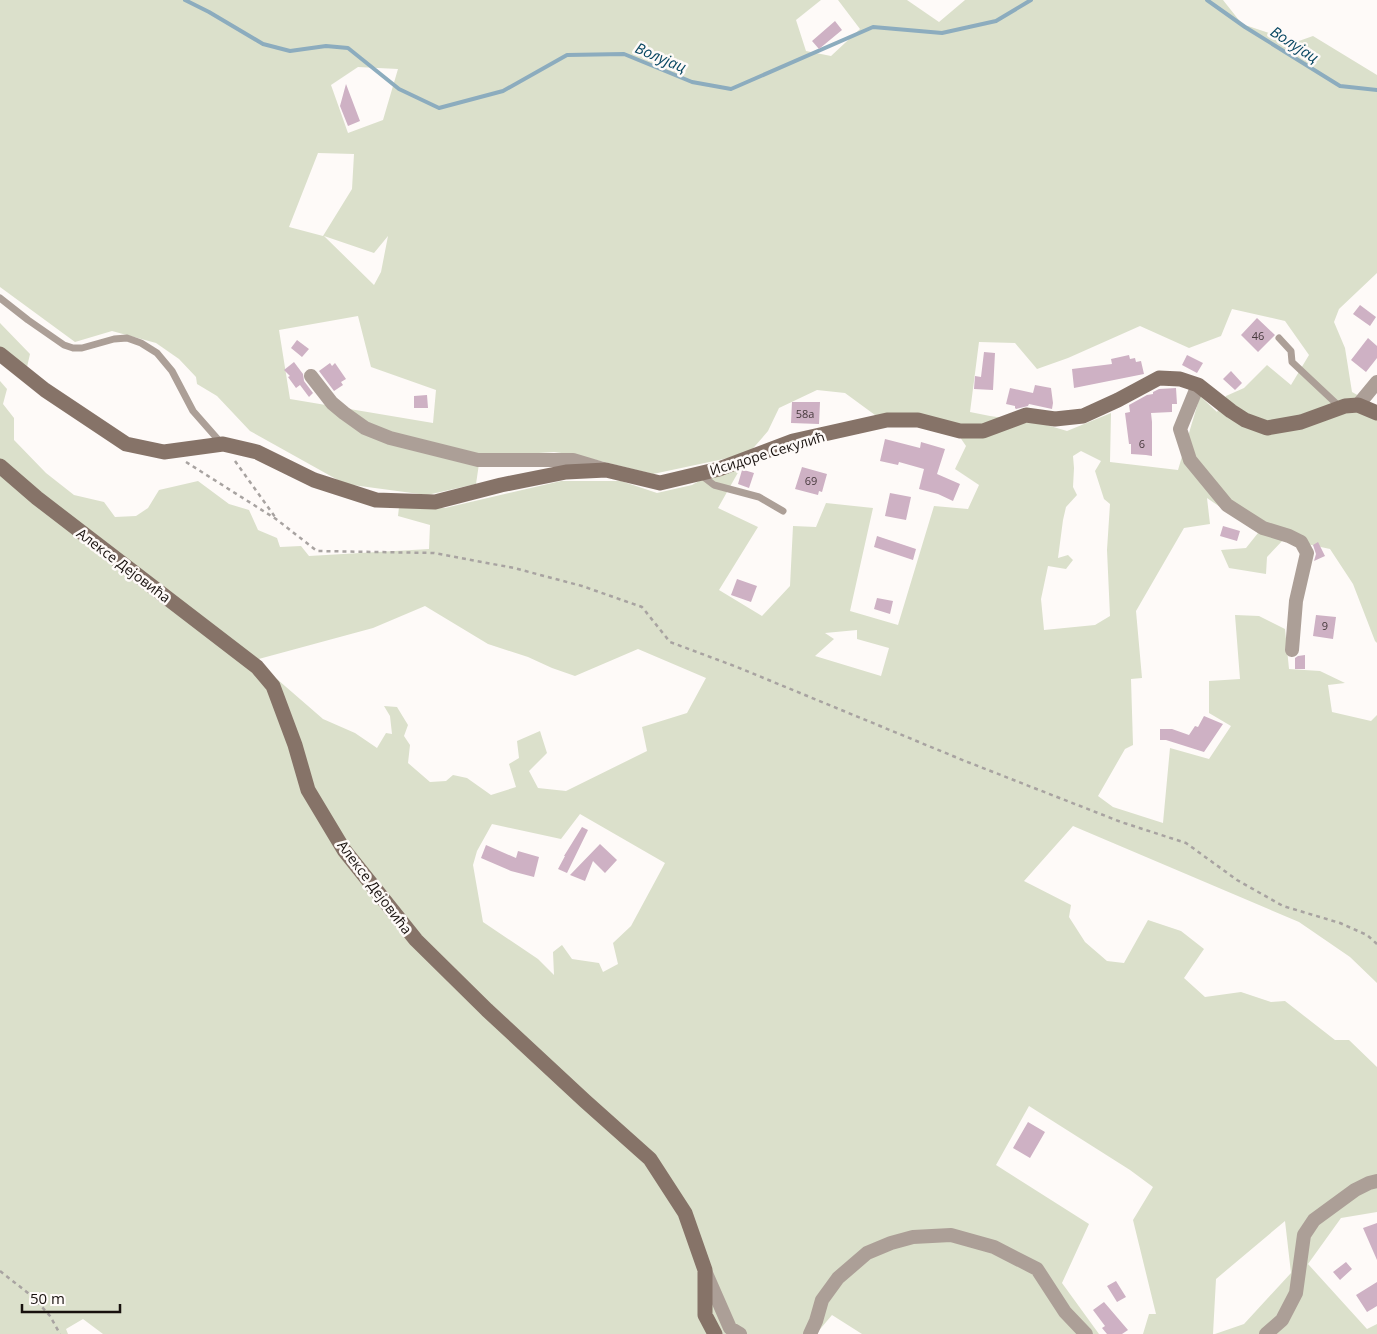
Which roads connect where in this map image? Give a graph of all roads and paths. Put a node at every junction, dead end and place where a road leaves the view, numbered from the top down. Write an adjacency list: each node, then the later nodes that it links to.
1 (0, 298): 10 (lane)
2 (1279, 338): 8 (lane)
3 (0, 354): 10 (street)
4 (311, 376): 13 (street, Исидоре Секулић)
5 (1377, 382): 7 (street)
6 (1198, 385): 8 (street, Исидоре Секулић); 14 (street, Исидоре Секулић); 17 (street)
7 (1358, 405): 8 (street, Исидоре Секулић); 9 (street)
8 (1341, 408)
9 (1377, 413)
10 (223, 444): 13 (street, Исидоре Секулић); 16 (path)
11 (186, 462): 16 (path)
12 (0, 466): 20 (street, Алексе Дејовића)
13 (606, 470): 14 (street, Исидоре Секулић)
14 (699, 474): 15 (lane)
15 (783, 511)
16 (276, 519): 18 (path)
17 (1292, 650)
18 (1377, 944)
19 (1377, 1182): 27 (street)
20 (705, 1270): 23 (street, Алексе Дејовића); 24 (street)
21 (0, 1271): 22 (path)
22 (60, 1334)
23 (715, 1334)
24 (740, 1334)
25 (810, 1334): 26 (street)
26 (1086, 1334)
27 (1266, 1334)

